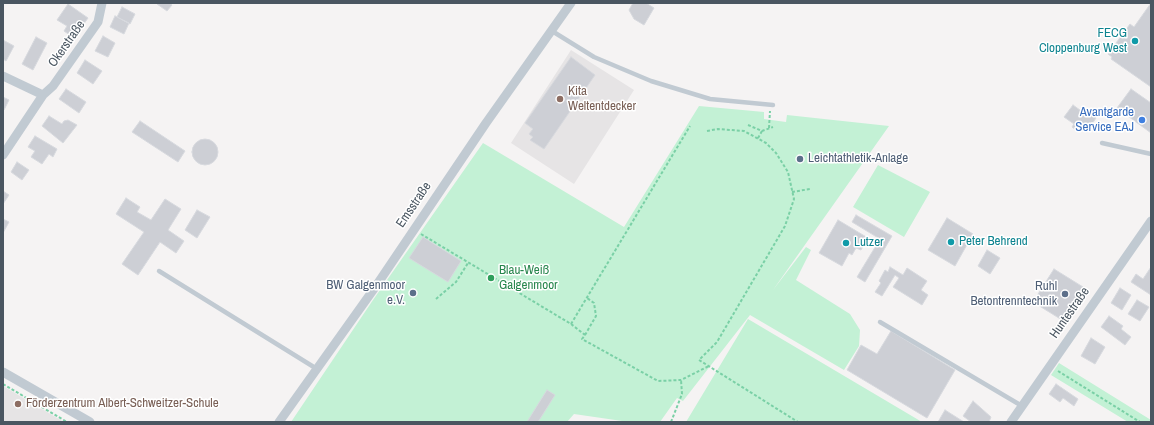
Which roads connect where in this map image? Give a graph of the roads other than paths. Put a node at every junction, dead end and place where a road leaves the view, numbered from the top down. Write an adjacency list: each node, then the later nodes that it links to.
1 (102, 3): 5 (street, Okerstraße)
2 (571, 3): 3 (street, Emsstraße)
3 (552, 31): 6 (lane); 13 (street, Emsstraße)
4 (3, 76): 5 (street)
5 (43, 95): 8 (street, Okerstraße)
6 (771, 105)
7 (1102, 143): 9 (lane)
8 (3, 154)
9 (1151, 154)
10 (1151, 221): 15 (street, Huntestraße)
11 (159, 271): 13 (lane)
12 (880, 322): 15 (lane)
13 (317, 369): 17 (street, Emsstraße)
14 (3, 372): 16 (street)
15 (1022, 406): 18 (street, Huntestraße)
16 (90, 422)
17 (279, 422)
18 (1011, 422)

